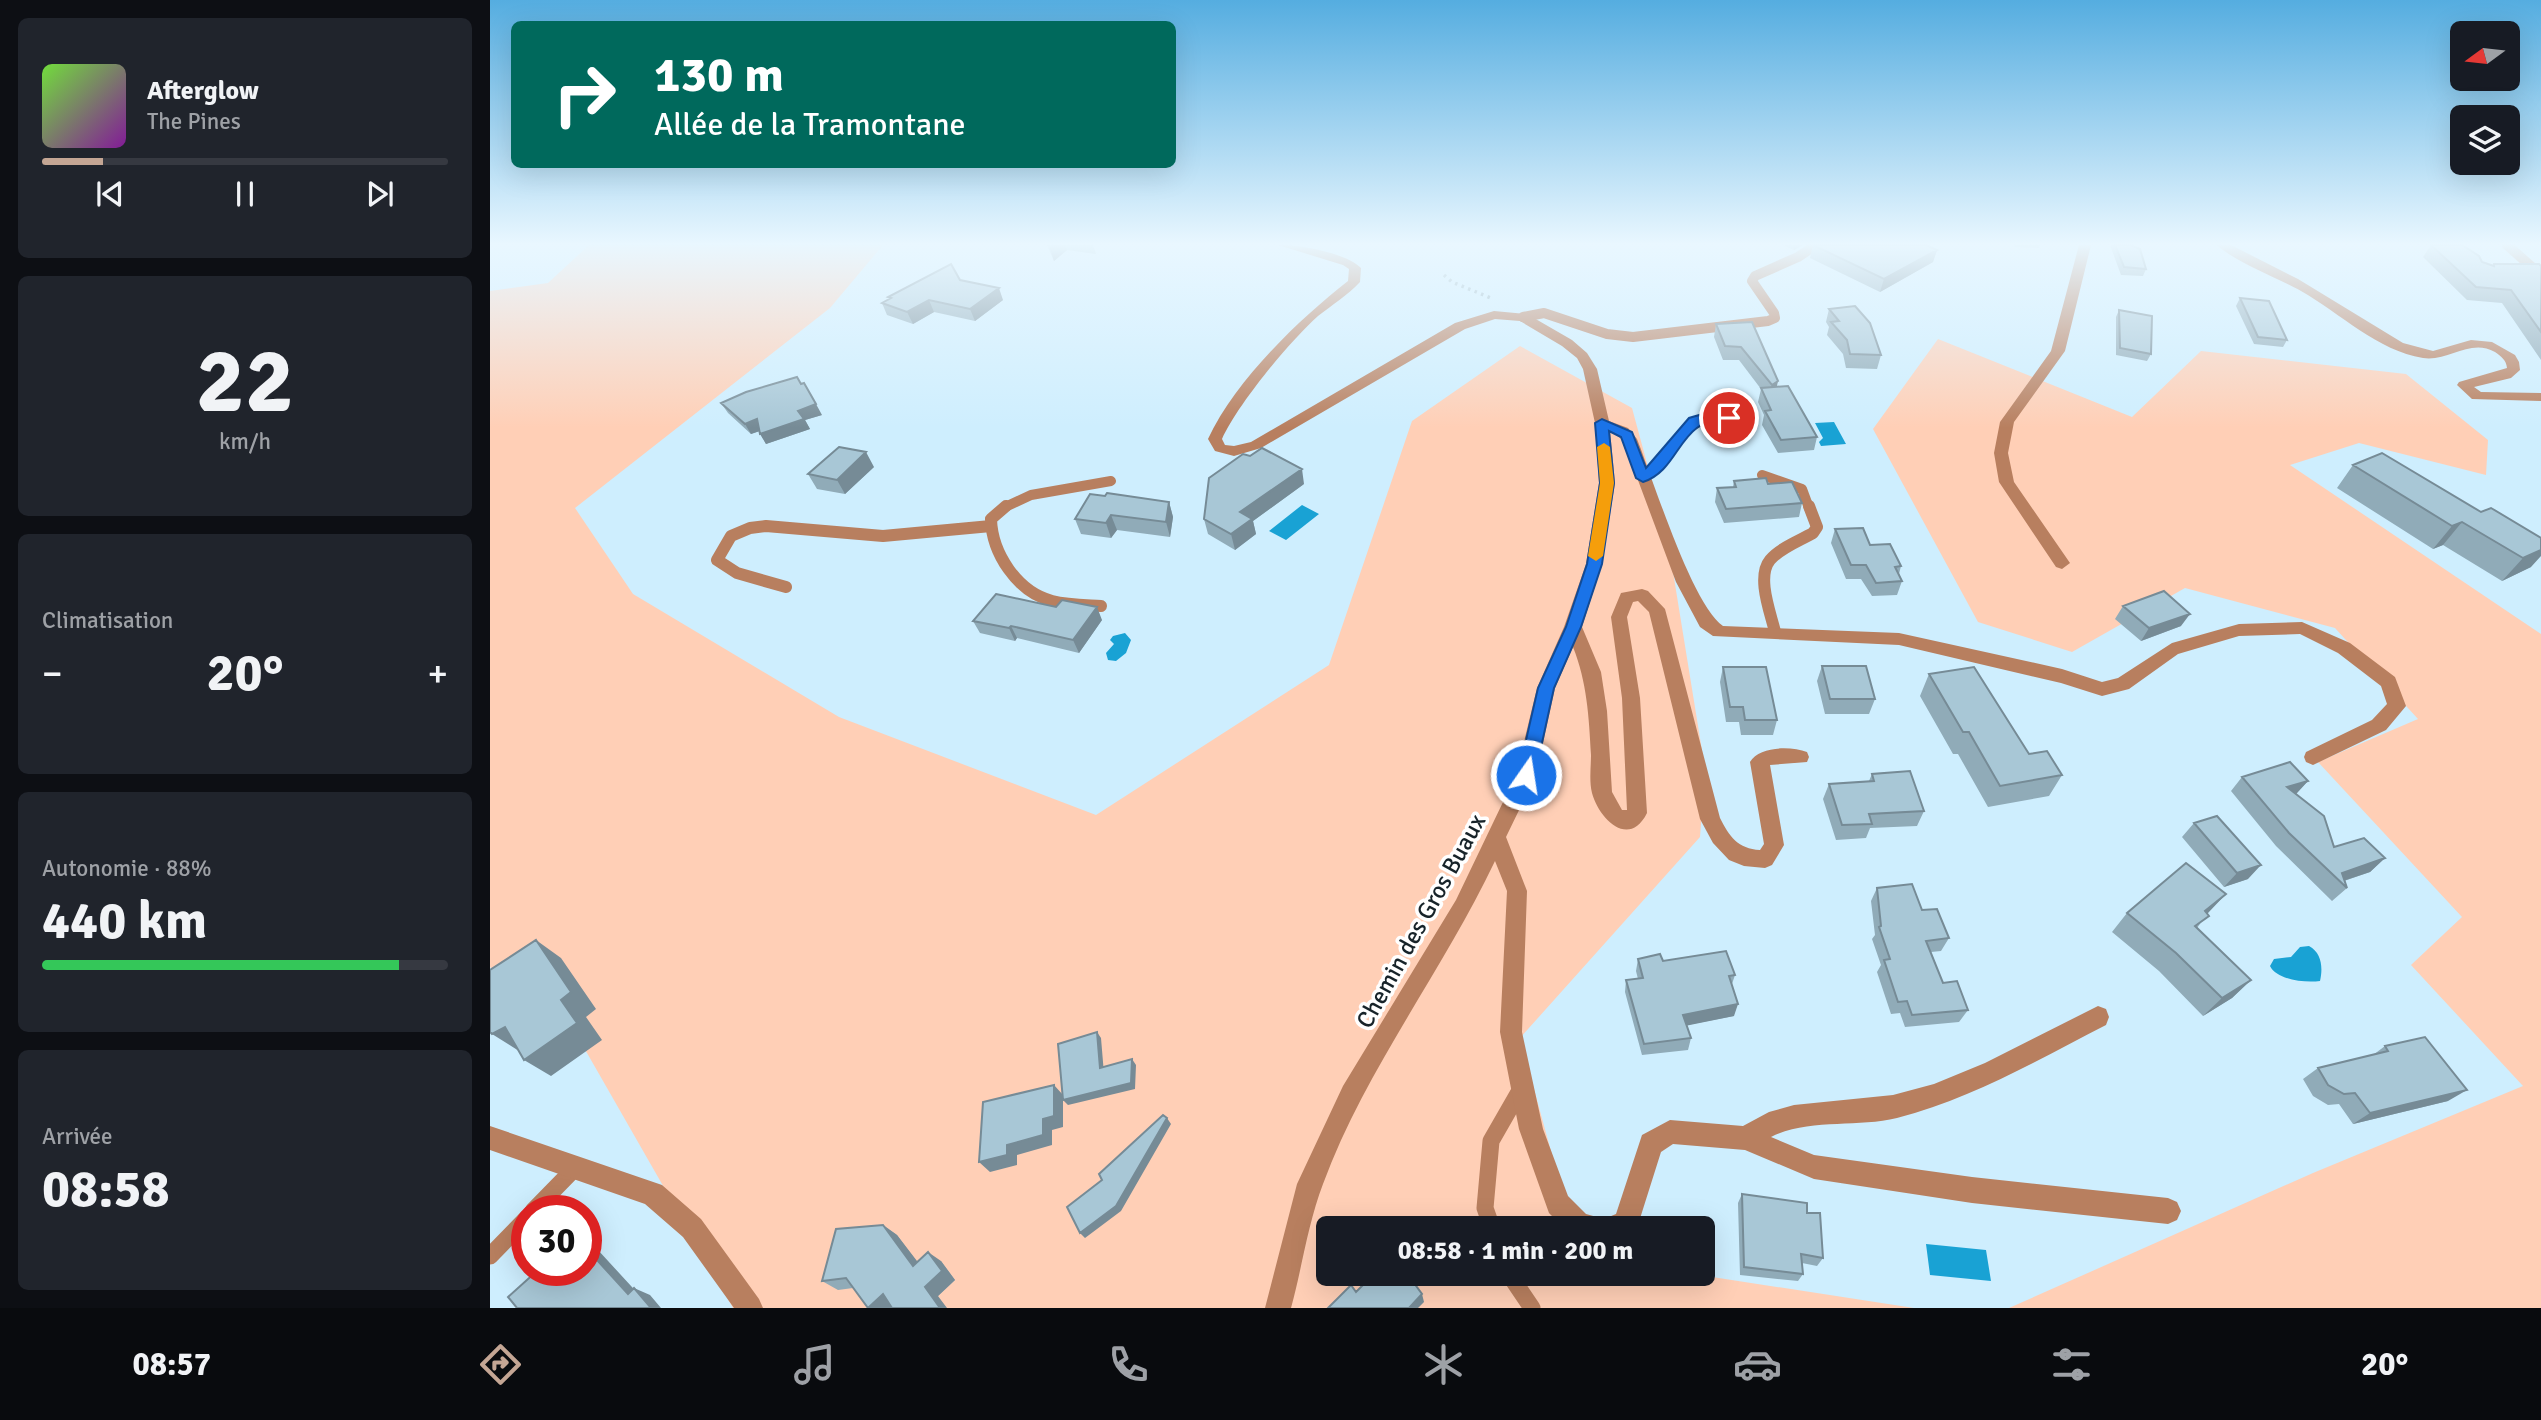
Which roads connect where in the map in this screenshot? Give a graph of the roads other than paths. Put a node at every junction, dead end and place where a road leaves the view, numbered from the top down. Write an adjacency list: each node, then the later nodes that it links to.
1 (1322, 306): 5 (street)
2 (1769, 306): 5 (lane)
3 (2069, 306): 13 (street)
4 (2336, 306): 6 (street)
5 (1516, 316): 7 (street, Chemin des Gros Buaux)
6 (2541, 397)
7 (1602, 423): 10 (street); 16 (street, Chemin des Gros Buaux)
8 (1746, 430): 10 (lane)
9 (1762, 475): 17 (lane)
10 (1643, 478): 17 (street)
11 (1111, 481): 12 (lane)
12 (991, 526): 14 (lane); 15 (lane)
13 (2062, 563)
14 (786, 587)
15 (1101, 606)
16 (1573, 627): 18 (street); 20 (street, Chemin des Gros Buaux)
17 (1775, 632): 19 (street)
18 (1800, 757)
19 (2314, 757)
20 (1497, 839): 22 (street); 35 (street, Chemin des Gros Buaux)
21 (2098, 1017): 24 (street)
22 (1522, 1087): 28 (lane); 29 (street)
23 (490, 1138): 25 (street)
24 (1745, 1138): 27 (street); 30 (street)
25 (575, 1168): 26 (lane); 34 (street)
26 (549, 1195)
27 (2168, 1211)
28 (1488, 1216)
29 (1570, 1216)
30 (1628, 1216)
31 (511, 1234): 32 (lane)
32 (490, 1256)
33 (1517, 1286): 36 (lane)
34 (750, 1308)
35 (1278, 1308)
36 (1532, 1308)

